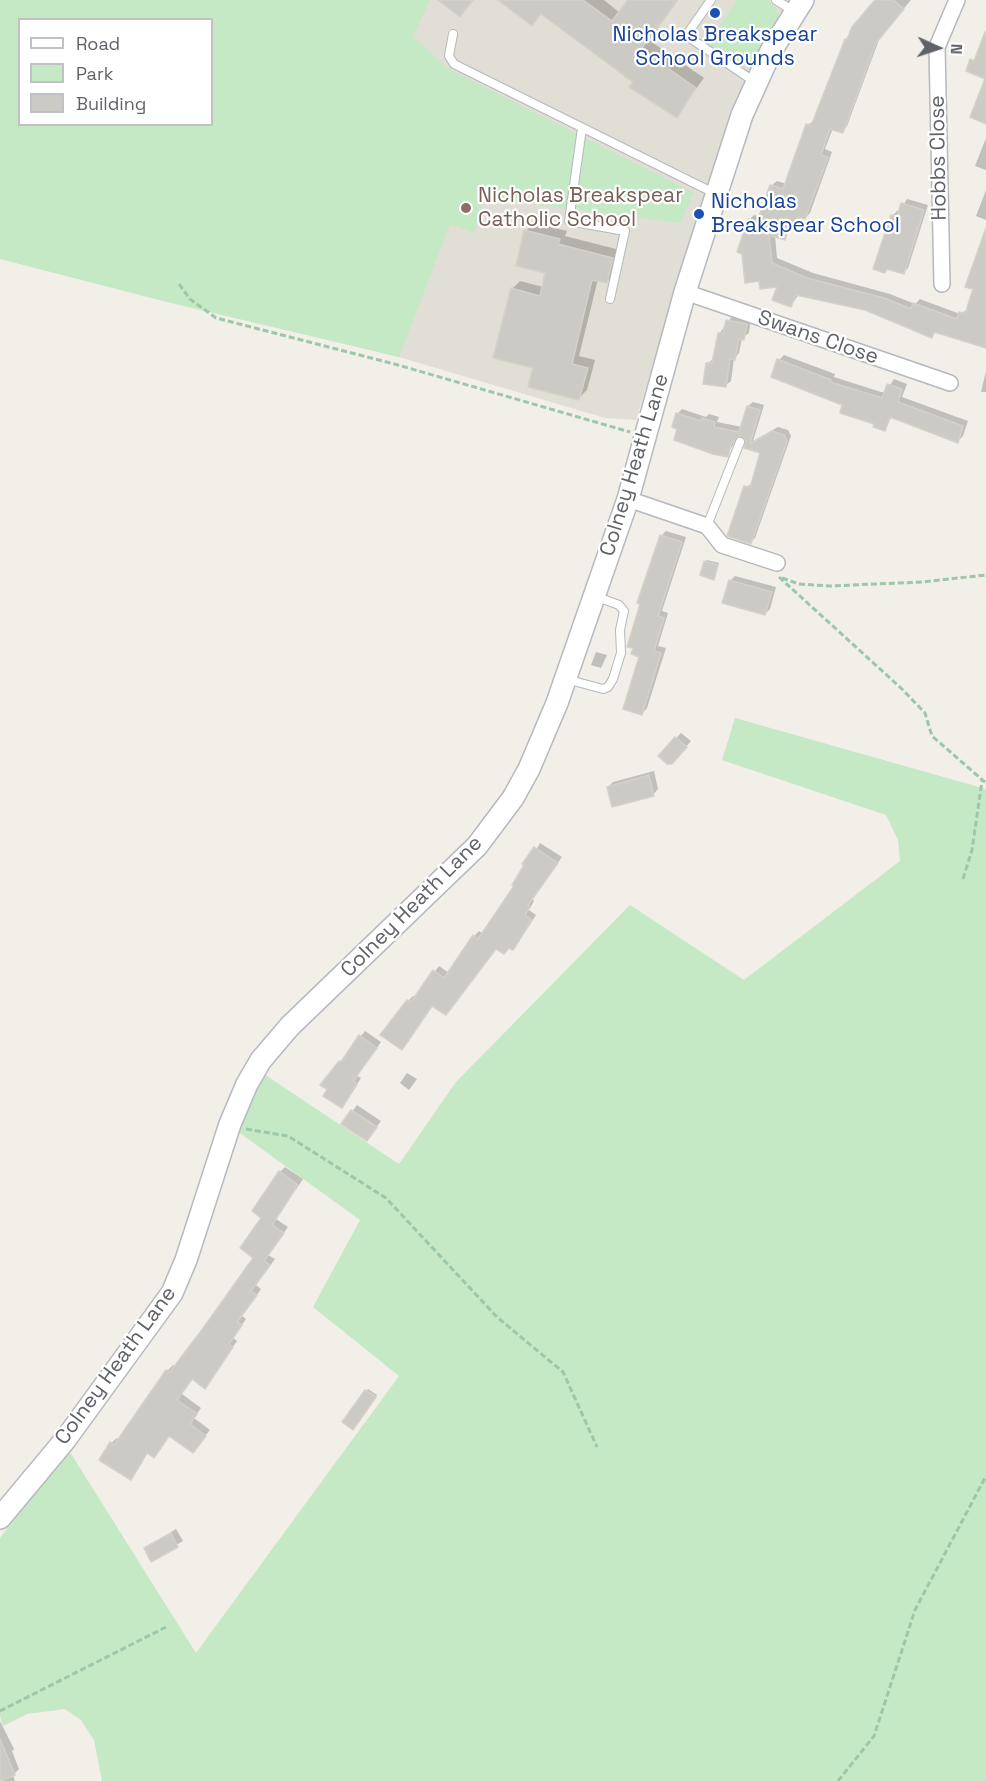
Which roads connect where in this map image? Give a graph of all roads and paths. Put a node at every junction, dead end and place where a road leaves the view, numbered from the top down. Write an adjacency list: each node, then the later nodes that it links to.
1 (711, 0): 6 (lane)
2 (776, 0): 4 (lane)
3 (957, 0): 10 (street, Hobbs Close)
4 (799, 6): 6 (street, Colney Heath Lane)
5 (453, 34): 7 (lane)
6 (755, 82): 8 (street, Colney Heath Lane)
7 (582, 128): 8 (lane); 12 (lane)
8 (716, 194): 11 (street, Colney Heath Lane)
9 (179, 284): 14 (path)
10 (942, 284)
11 (685, 292): 13 (street, Swans Close); 14 (street, Colney Heath Lane)
12 (610, 299)
13 (950, 383)
14 (646, 436): 16 (street, Colney Heath Lane)
15 (740, 442): 17 (lane)
16 (628, 499): 17 (street); 20 (street, Colney Heath Lane)
17 (707, 526): 18 (street)
18 (778, 570): 19 (path); 22 (path)
19 (986, 575)
20 (594, 596): 21 (street, Colney Heath Lane); 21 (lane)
21 (566, 678): 24 (street, Colney Heath Lane)
22 (984, 782): 23 (path)
23 (963, 879)
24 (231, 1124): 25 (path); 27 (street, Colney Heath Lane)
25 (597, 1447)
26 (986, 1476): 30 (path)
27 (0, 1518)
28 (168, 1626): 29 (path)
29 (0, 1711)
30 (838, 1781)

